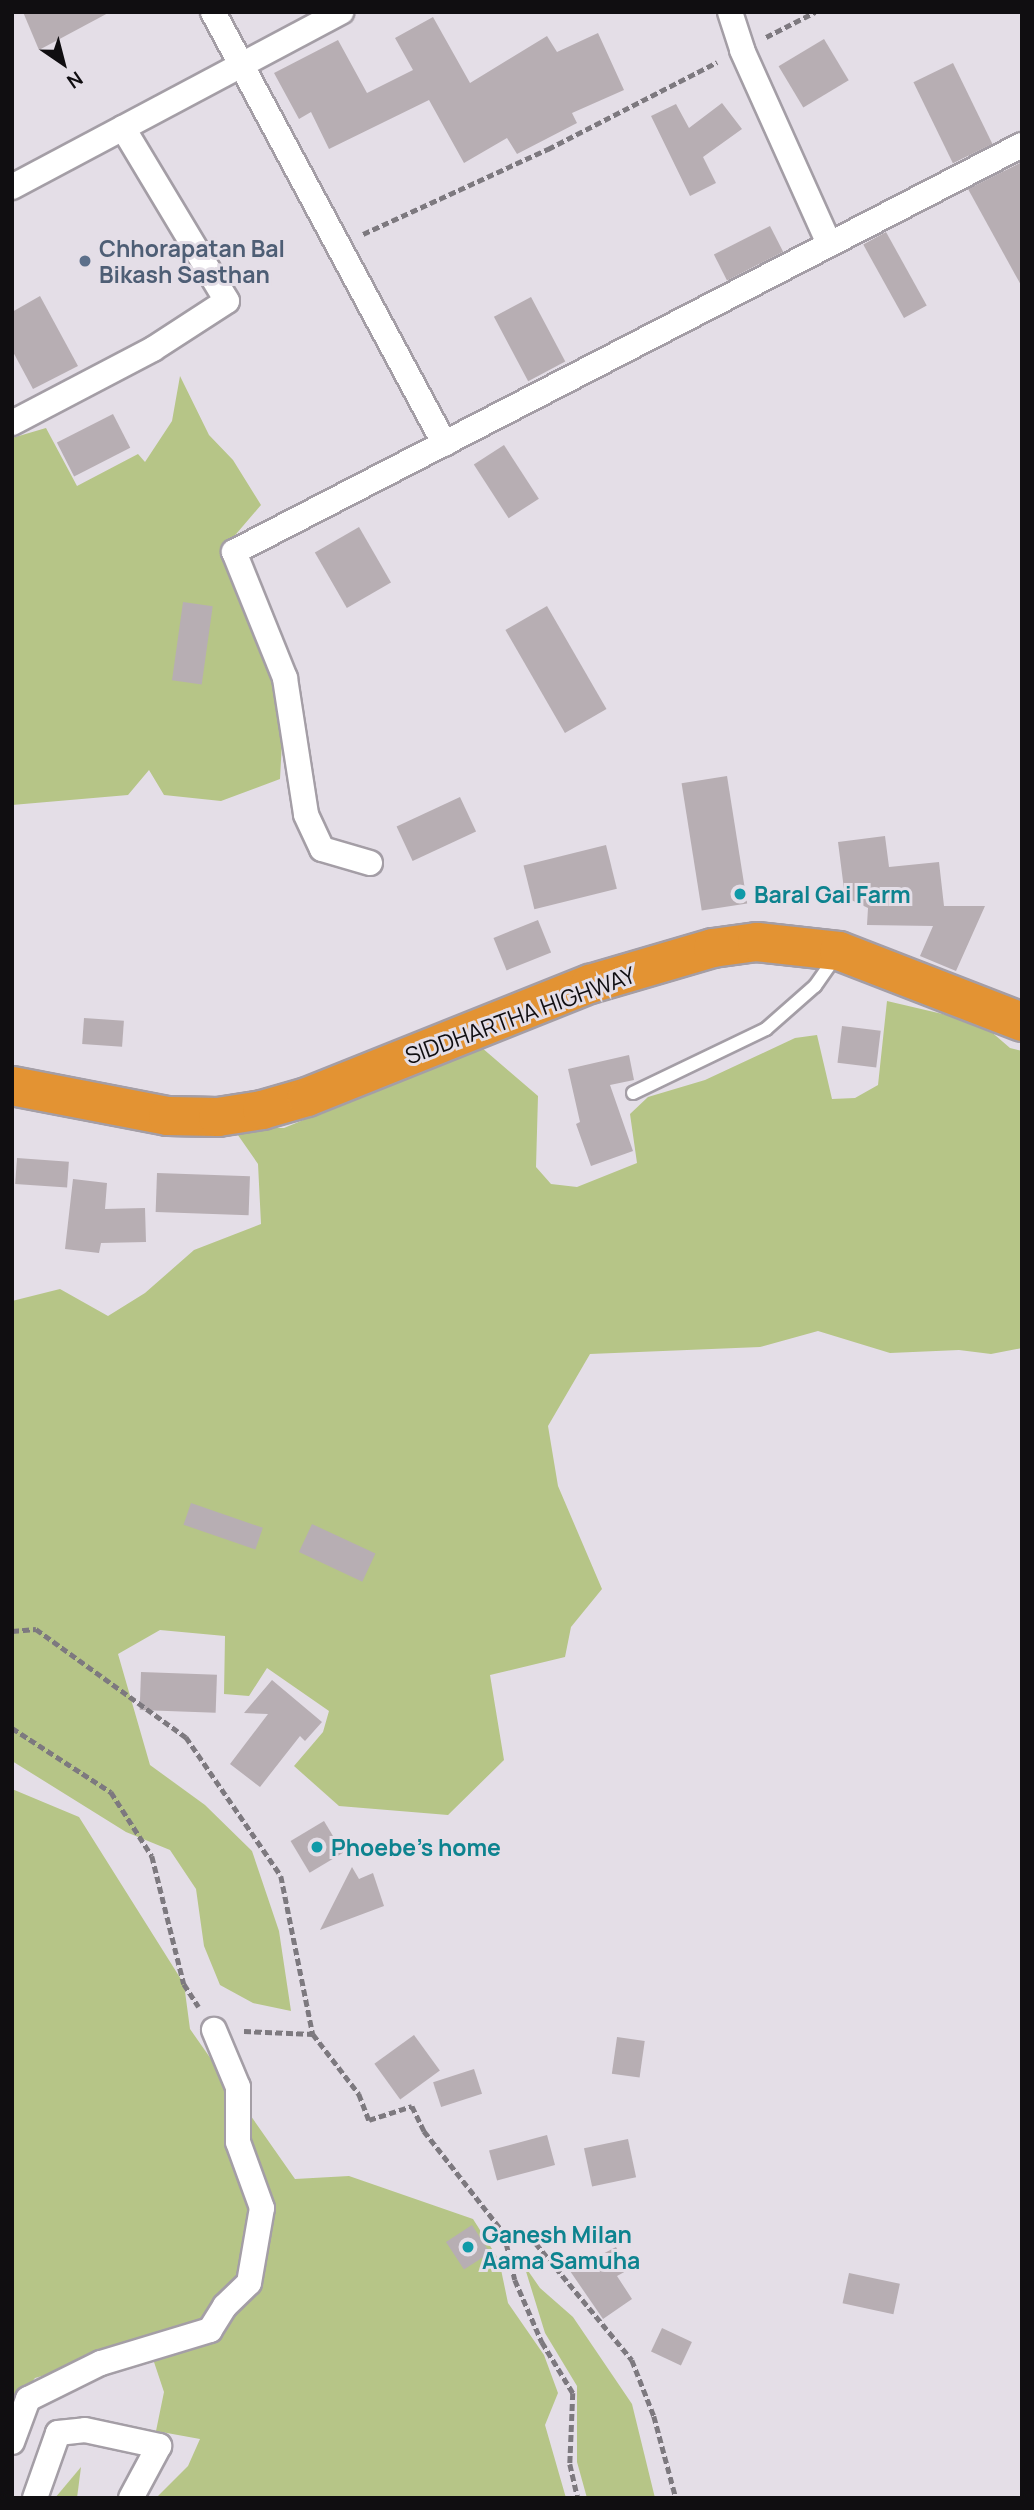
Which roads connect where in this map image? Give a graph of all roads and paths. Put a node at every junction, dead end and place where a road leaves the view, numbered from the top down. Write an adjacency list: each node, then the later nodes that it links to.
1 (212, 12): 6 (street)
2 (341, 12): 6 (street)
3 (730, 12): 5 (street)
4 (815, 12): 5 (path)
5 (742, 50): 10 (street); 11 (path)
6 (239, 62): 7 (street); 11 (street)
7 (123, 128): 9 (street); 12 (street)
8 (1022, 145): 10 (street)
9 (12, 187)
10 (830, 244): 13 (street)
11 (338, 245): 13 (street)
12 (12, 423)
13 (445, 444): 14 (street)
14 (370, 863)
15 (839, 951): 16 (highway, SIDDHARTHA HIGHWAY); 17 (highway, SIDDHARTHA HIGHWAY); 18 (lane)
16 (1022, 1022)
17 (12, 1086)
18 (633, 1093)
19 (12, 1631): 22 (path)
20 (12, 1728): 21 (path)
21 (214, 2030): 22 (path); 24 (street)
22 (313, 2034): 23 (path)
23 (504, 2233): 27 (path); 28 (path)
24 (12, 2442)
25 (35, 2498): 26 (street)
26 (131, 2498)
27 (578, 2498)
28 (676, 2498)

